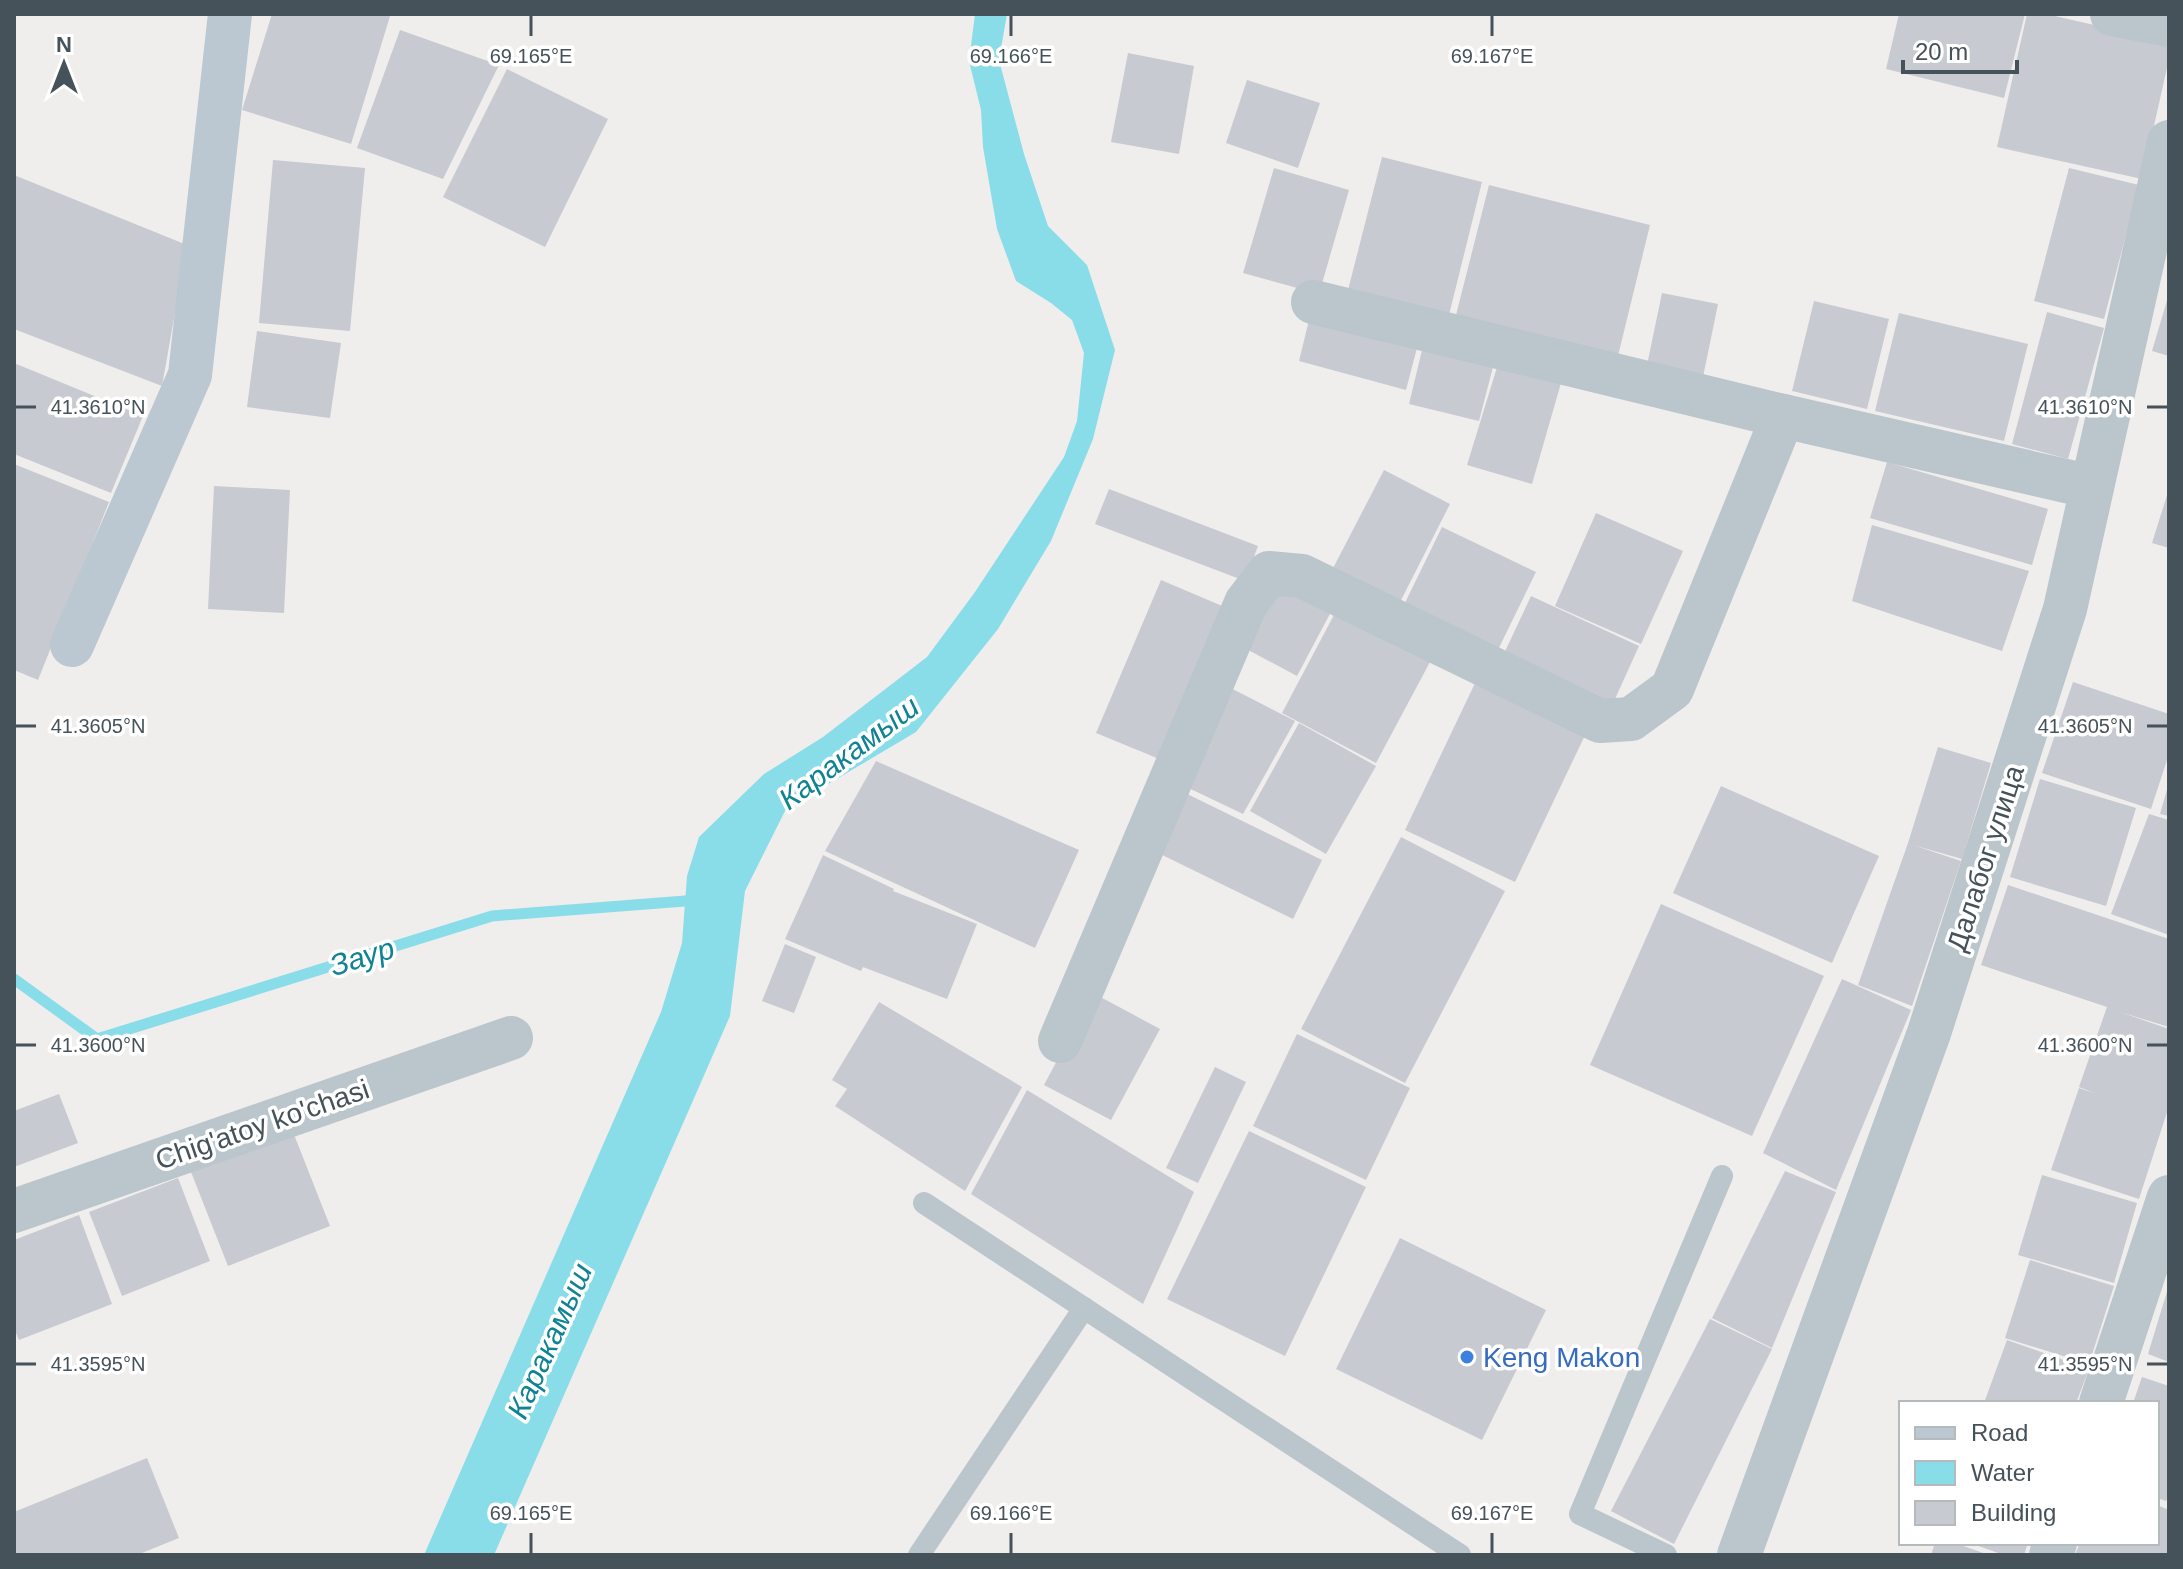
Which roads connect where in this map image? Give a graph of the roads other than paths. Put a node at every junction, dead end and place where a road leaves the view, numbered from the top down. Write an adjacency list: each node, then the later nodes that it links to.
1 (230, 14): 8 (street)
2 (2112, 14): 3 (street)
3 (2169, 25)
4 (2169, 142): 7 (street, Далабог улица)
5 (1313, 302): 6 (street)
6 (1783, 416): 7 (street); 10 (street)
7 (2092, 487): 20 (street, Далабог улица)
8 (72, 645)
9 (511, 1038): 14 (street, Chig'atoy ko'chasi)
10 (1060, 1041)
11 (1722, 1176): 19 (lane)
12 (2169, 1197): 16 (street)
13 (924, 1203): 15 (lane)
14 (14, 1211)
15 (1084, 1308): 17 (lane); 18 (lane)
16 (2102, 1401)
17 (919, 1555)
18 (1460, 1555)
19 (1666, 1555)
20 (1739, 1555)

